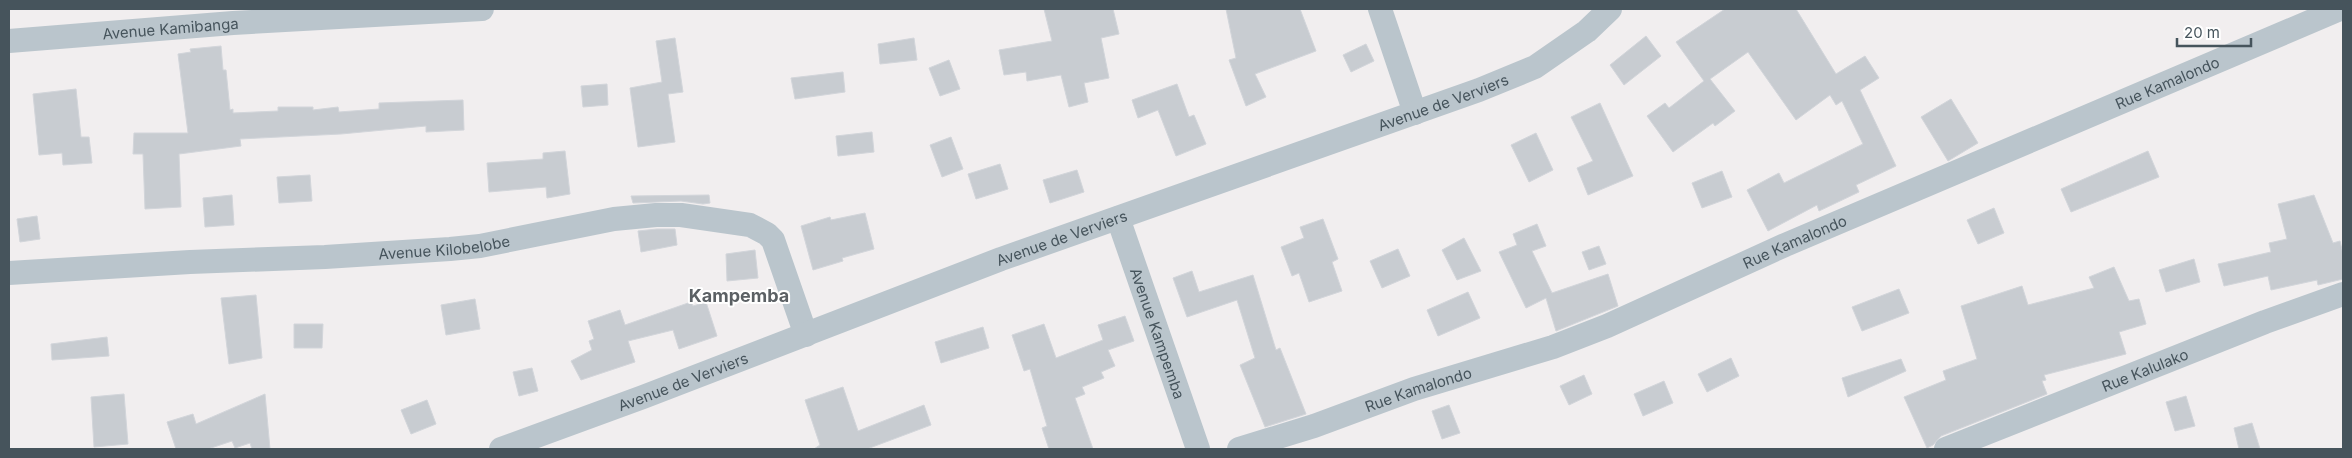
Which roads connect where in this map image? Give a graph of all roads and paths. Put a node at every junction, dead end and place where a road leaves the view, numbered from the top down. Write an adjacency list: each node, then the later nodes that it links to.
1 (482, 9): 5 (street, Avenue Kamibanga)
2 (1380, 9): 6 (street)
3 (1610, 9): 6 (street, Avenue de Verviers)
4 (2340, 9): 13 (street, Rue Kamalondo)
5 (9, 41)
6 (1415, 113): 7 (street, Avenue de Verviers)
7 (1118, 218): 10 (street, Avenue de Verviers); 12 (street, Avenue Kampemba)
8 (9, 274): 10 (street, Avenue Kilobelobe)
9 (2343, 294): 14 (street, Rue Kalulako)
10 (806, 335): 11 (street, Avenue de Verviers)
11 (501, 449)
12 (1198, 449)
13 (1240, 449)
14 (1946, 449)

